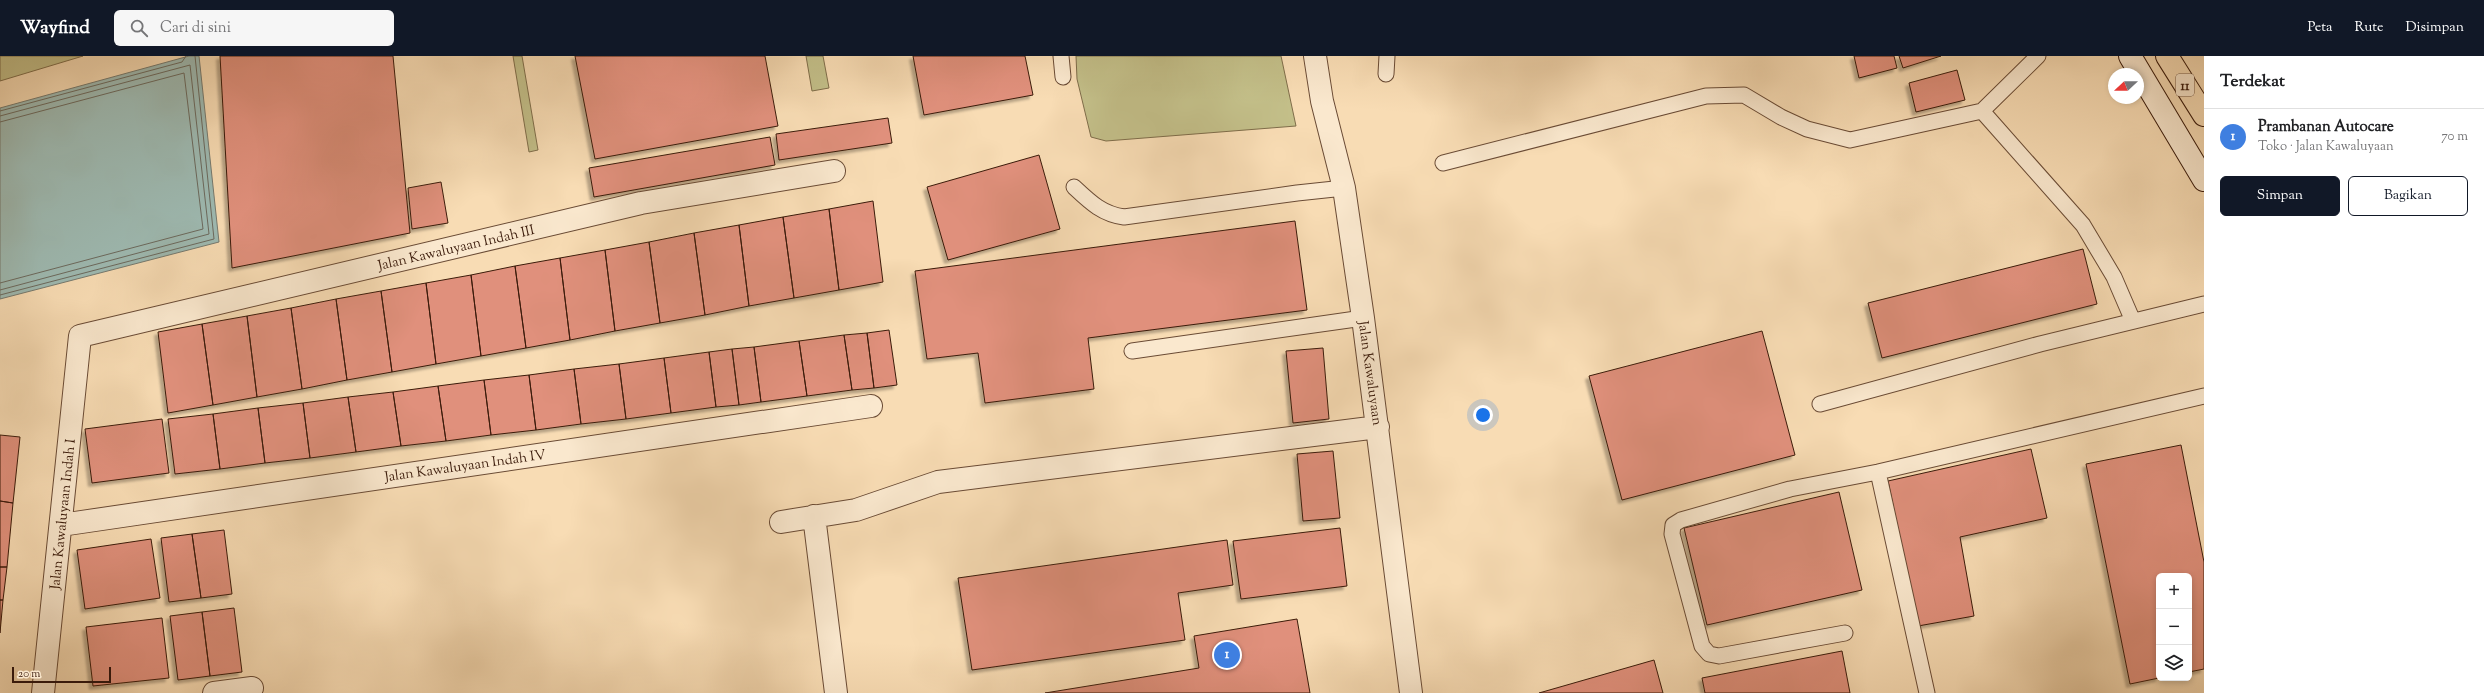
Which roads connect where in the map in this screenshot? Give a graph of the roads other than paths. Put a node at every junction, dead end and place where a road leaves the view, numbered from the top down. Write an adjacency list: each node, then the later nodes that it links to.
1 (1061, 56): 8 (lane)
2 (1315, 56): 15 (street, Jalan Kawaluyaan)
3 (1387, 56): 7 (lane)
4 (2038, 56): 9 (lane)
5 (2130, 56): 13 (street)
6 (2167, 56): 10 (highway, 11)
7 (1386, 74)
8 (1063, 77)
9 (1982, 111): 11 (lane); 18 (lane)
10 (2204, 115)
11 (1442, 163)
12 (834, 171): 19 (street, Jalan Kawaluyaan Indah III)
13 (2204, 180)
14 (1074, 187): 15 (lane)
15 (1344, 188): 17 (street, Jalan Kawaluyaan)
16 (2204, 304): 18 (lane)
17 (1364, 318): 20 (lane); 24 (street, Jalan Kawaluyaan)
18 (2133, 321): 22 (lane)
19 (80, 336): 28 (street, Jalan Kawaluyaan Indah I)
20 (1132, 351)
21 (2204, 396): 25 (lane)
22 (1820, 404)
23 (870, 406): 28 (street, Jalan Kawaluyaan Indah IV)
24 (1378, 427): 26 (street); 34 (street, Jalan Kawaluyaan)
25 (1878, 472): 29 (lane); 35 (lane)
26 (814, 516): 27 (street); 33 (street)
27 (781, 522)
28 (61, 525): 31 (street, Jalan Kawaluyaan Indah I)
29 (1845, 633)
30 (252, 688): 32 (street)
31 (43, 693)
32 (214, 693)
33 (836, 693)
34 (1411, 693)
35 (1926, 693)

